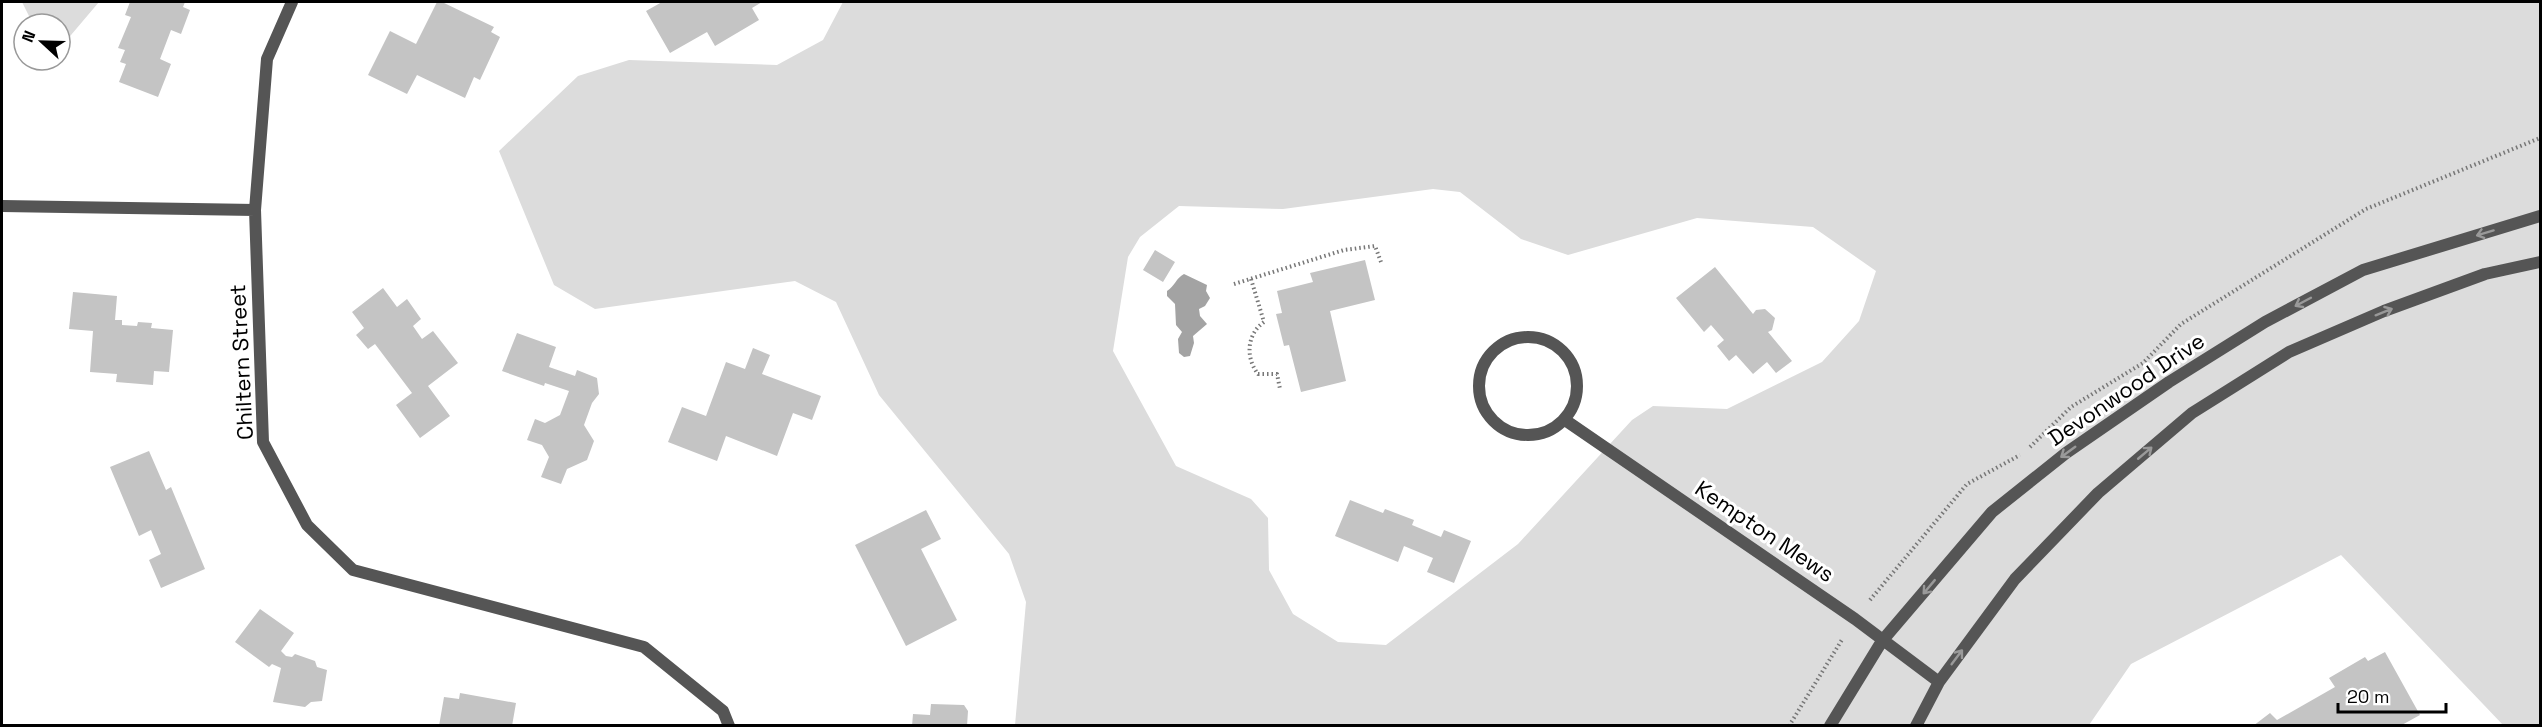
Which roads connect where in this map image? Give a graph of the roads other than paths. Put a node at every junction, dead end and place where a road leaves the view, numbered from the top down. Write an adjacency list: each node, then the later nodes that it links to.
1 (292, 2): 3 (street, Chiltern Street)
2 (2, 206): 3 (street)
3 (255, 210): 9 (street, Chiltern Street)
4 (2541, 216): 7 (street, Devonwood Drive, one-way to 7)
5 (2541, 262): 8 (street, one-way to 5)
6 (1565, 420): 6 (street); 7 (street, Kempton Mews)
7 (1882, 641): 8 (street, Kempton Mews); 10 (street, Devonwood Drive)
8 (1939, 681): 11 (street)
9 (729, 726)
10 (1830, 726)
11 (1916, 726)

